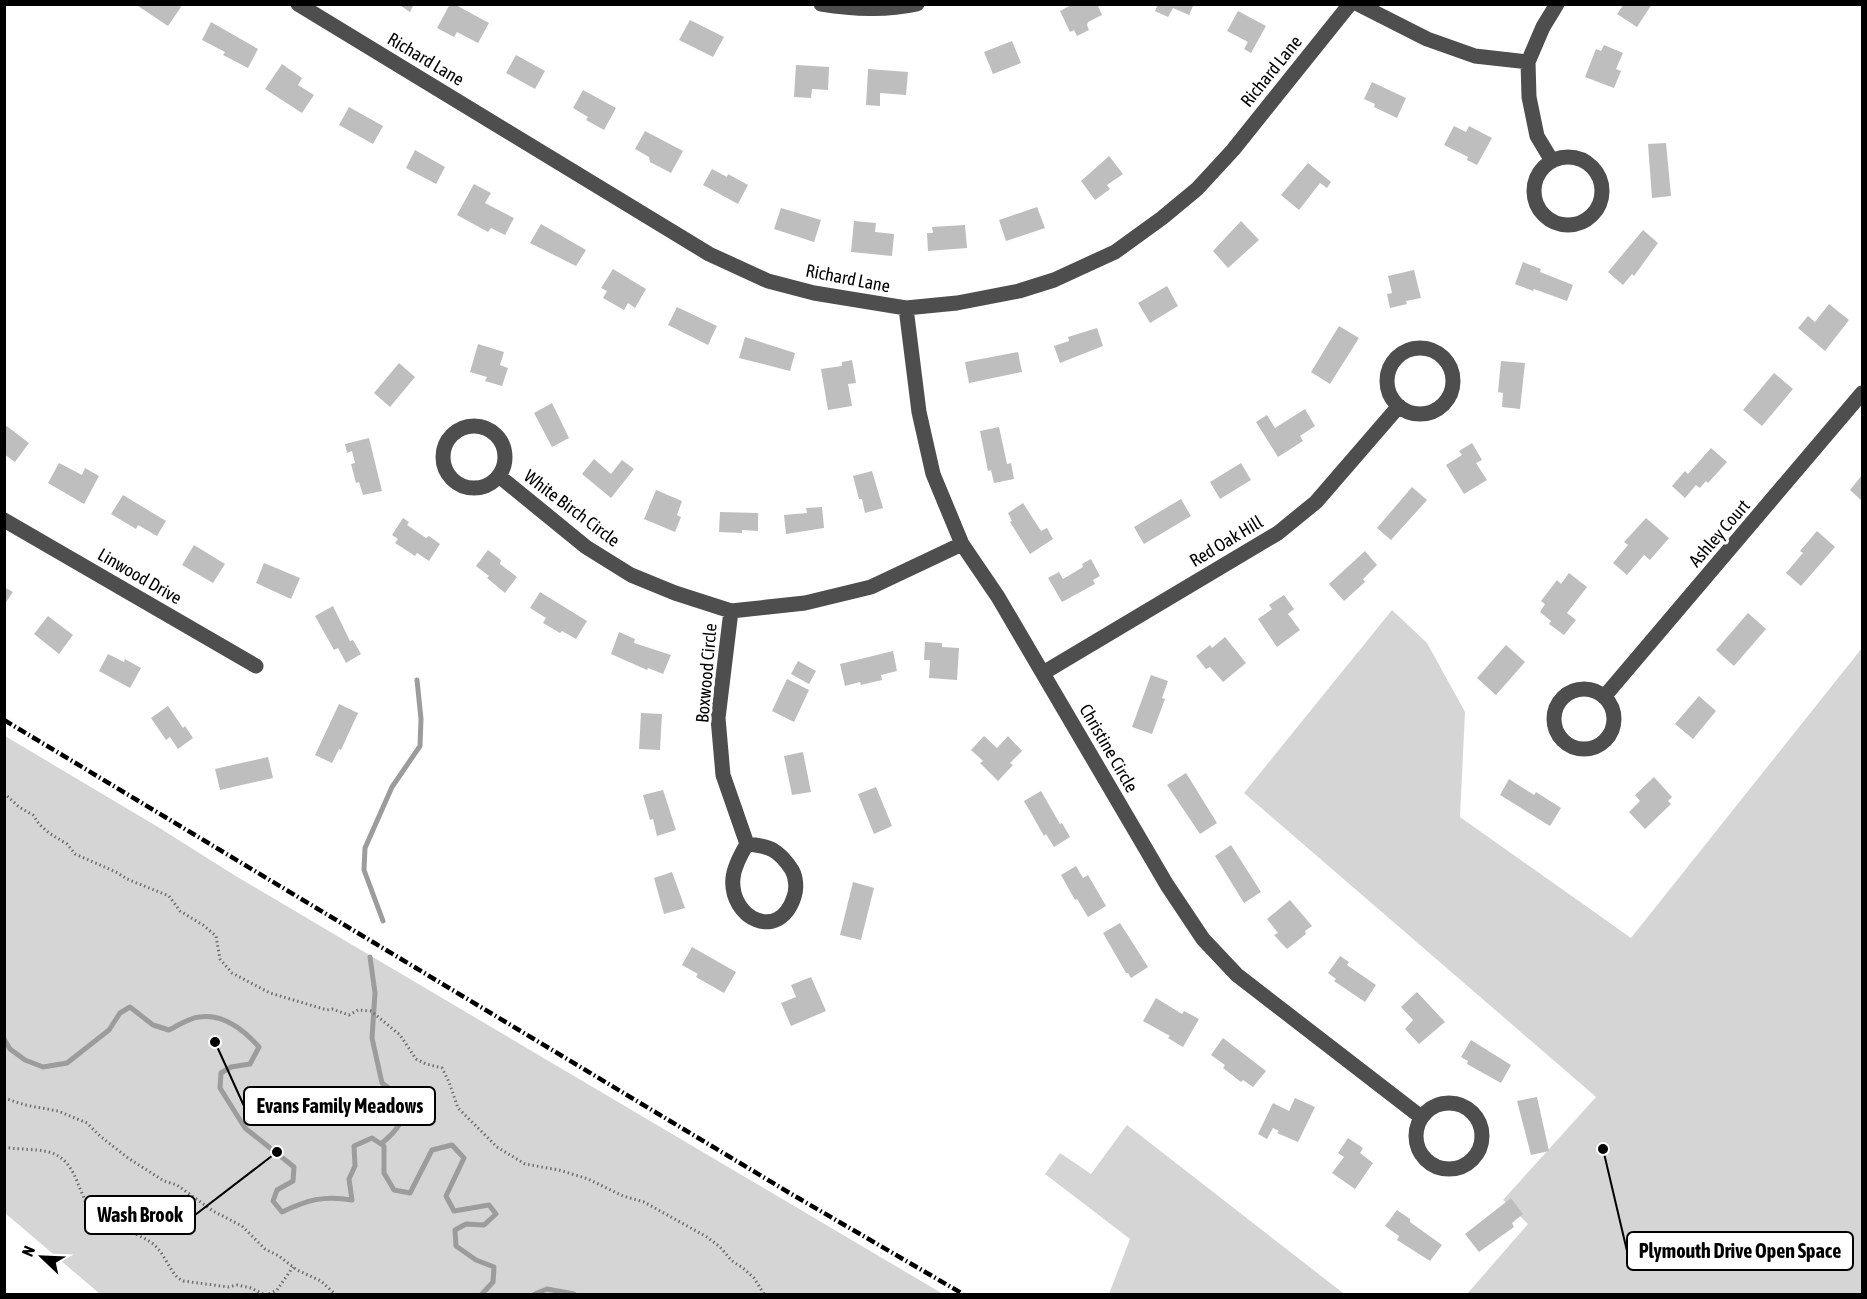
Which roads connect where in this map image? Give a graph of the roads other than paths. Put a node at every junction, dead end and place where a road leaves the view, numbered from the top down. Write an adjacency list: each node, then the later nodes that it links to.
1 (298, 4): 9 (street, Richard Lane)
2 (821, 4): 3 (street)
3 (917, 4)
4 (1350, 4): 9 (street, Richard Lane)
5 (1358, 4): 7 (street)
6 (1557, 4): 7 (street)
7 (1528, 62): 8 (street)
8 (1552, 161): 8 (street)
9 (906, 308): 14 (street, Christine Circle)
10 (1863, 393): 18 (street, Ashley Court)
11 (1399, 406): 11 (street); 17 (street, Red Oak Hill)
12 (499, 476): 12 (street, White Birch Circle); 15 (street, White Birch Circle)
13 (4, 520): 16 (street, Linwood Drive)
14 (962, 544): 15 (street, White Birch Circle); 17 (street, Christine Circle)
15 (731, 610): 19 (street, Boxwood Circle)
16 (256, 666)
17 (1043, 672): 20 (street, Christine Circle)
18 (1605, 697)
19 (747, 844): 19 (street)
20 (1421, 1117): 20 (street)

